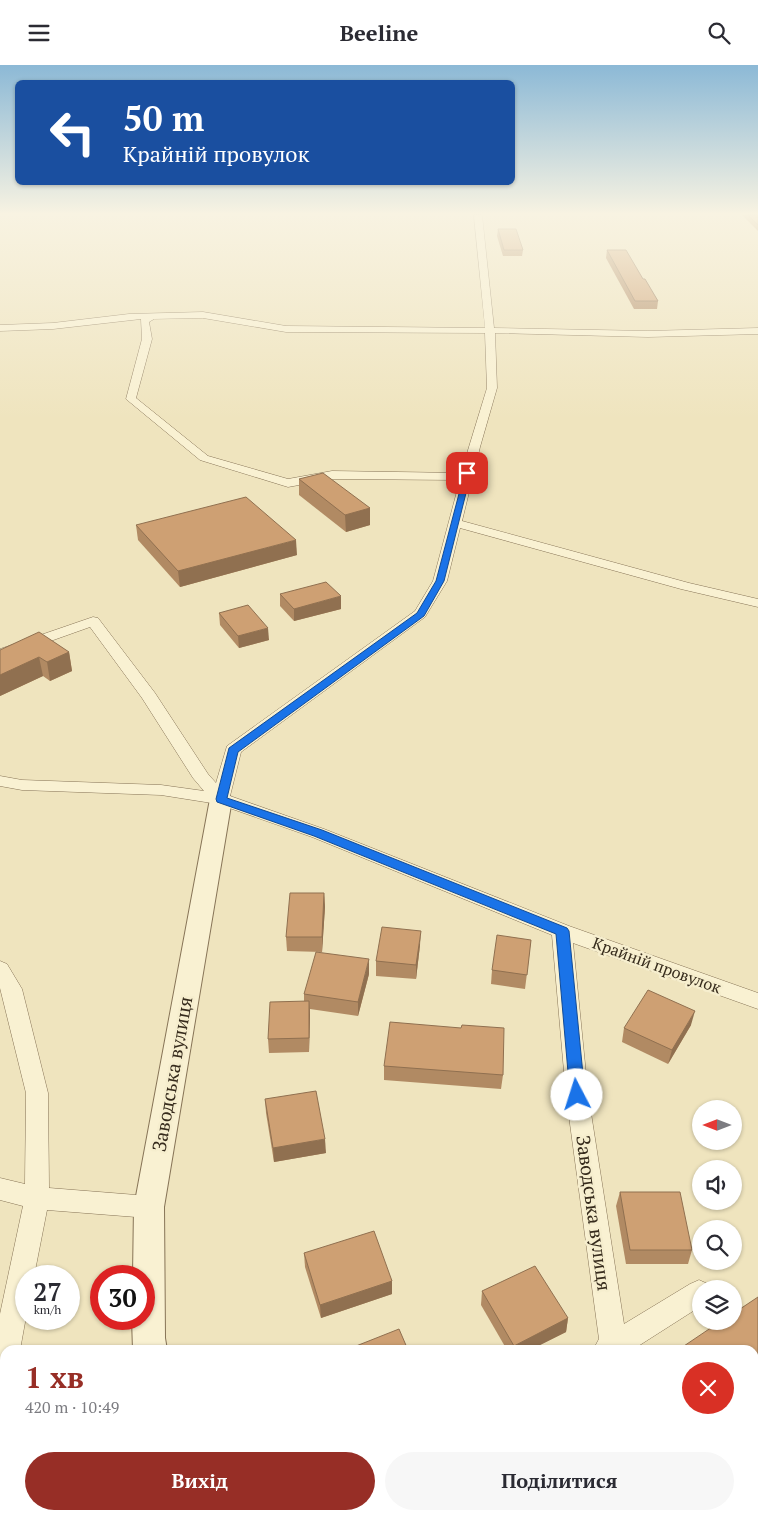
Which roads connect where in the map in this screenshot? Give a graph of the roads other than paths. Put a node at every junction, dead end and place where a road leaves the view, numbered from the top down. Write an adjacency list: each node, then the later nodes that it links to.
1 (485, 283): 4 (street, Заводська вулиця)
2 (152, 316): 3 (street); 4 (street); 6 (street)
3 (0, 328)
4 (490, 331): 5 (street); 6 (street, Заводська вулиця)
5 (758, 331)
6 (467, 475): 7 (street, Заводська вулиця)
7 (455, 523): 8 (street); 11 (street, Заводська вулиця)
8 (758, 603)
9 (0, 654): 11 (street)
10 (0, 781): 11 (street, Крайній провулок)
11 (221, 799): 12 (street, Крайній провулок); 17 (street, Заводська вулиця)
12 (562, 931): 14 (street, Крайній провулок); 21 (street, Заводська вулиця)
13 (0, 969): 16 (street)
14 (758, 1001)
15 (0, 1189): 16 (street)
16 (37, 1198): 17 (street); 19 (street)
17 (149, 1207): 20 (street, Заводська вулиця)
18 (692, 1297): 22 (street, Заводська вулиця)
19 (7, 1345)
20 (149, 1345)
21 (610, 1345)
22 (615, 1345)

